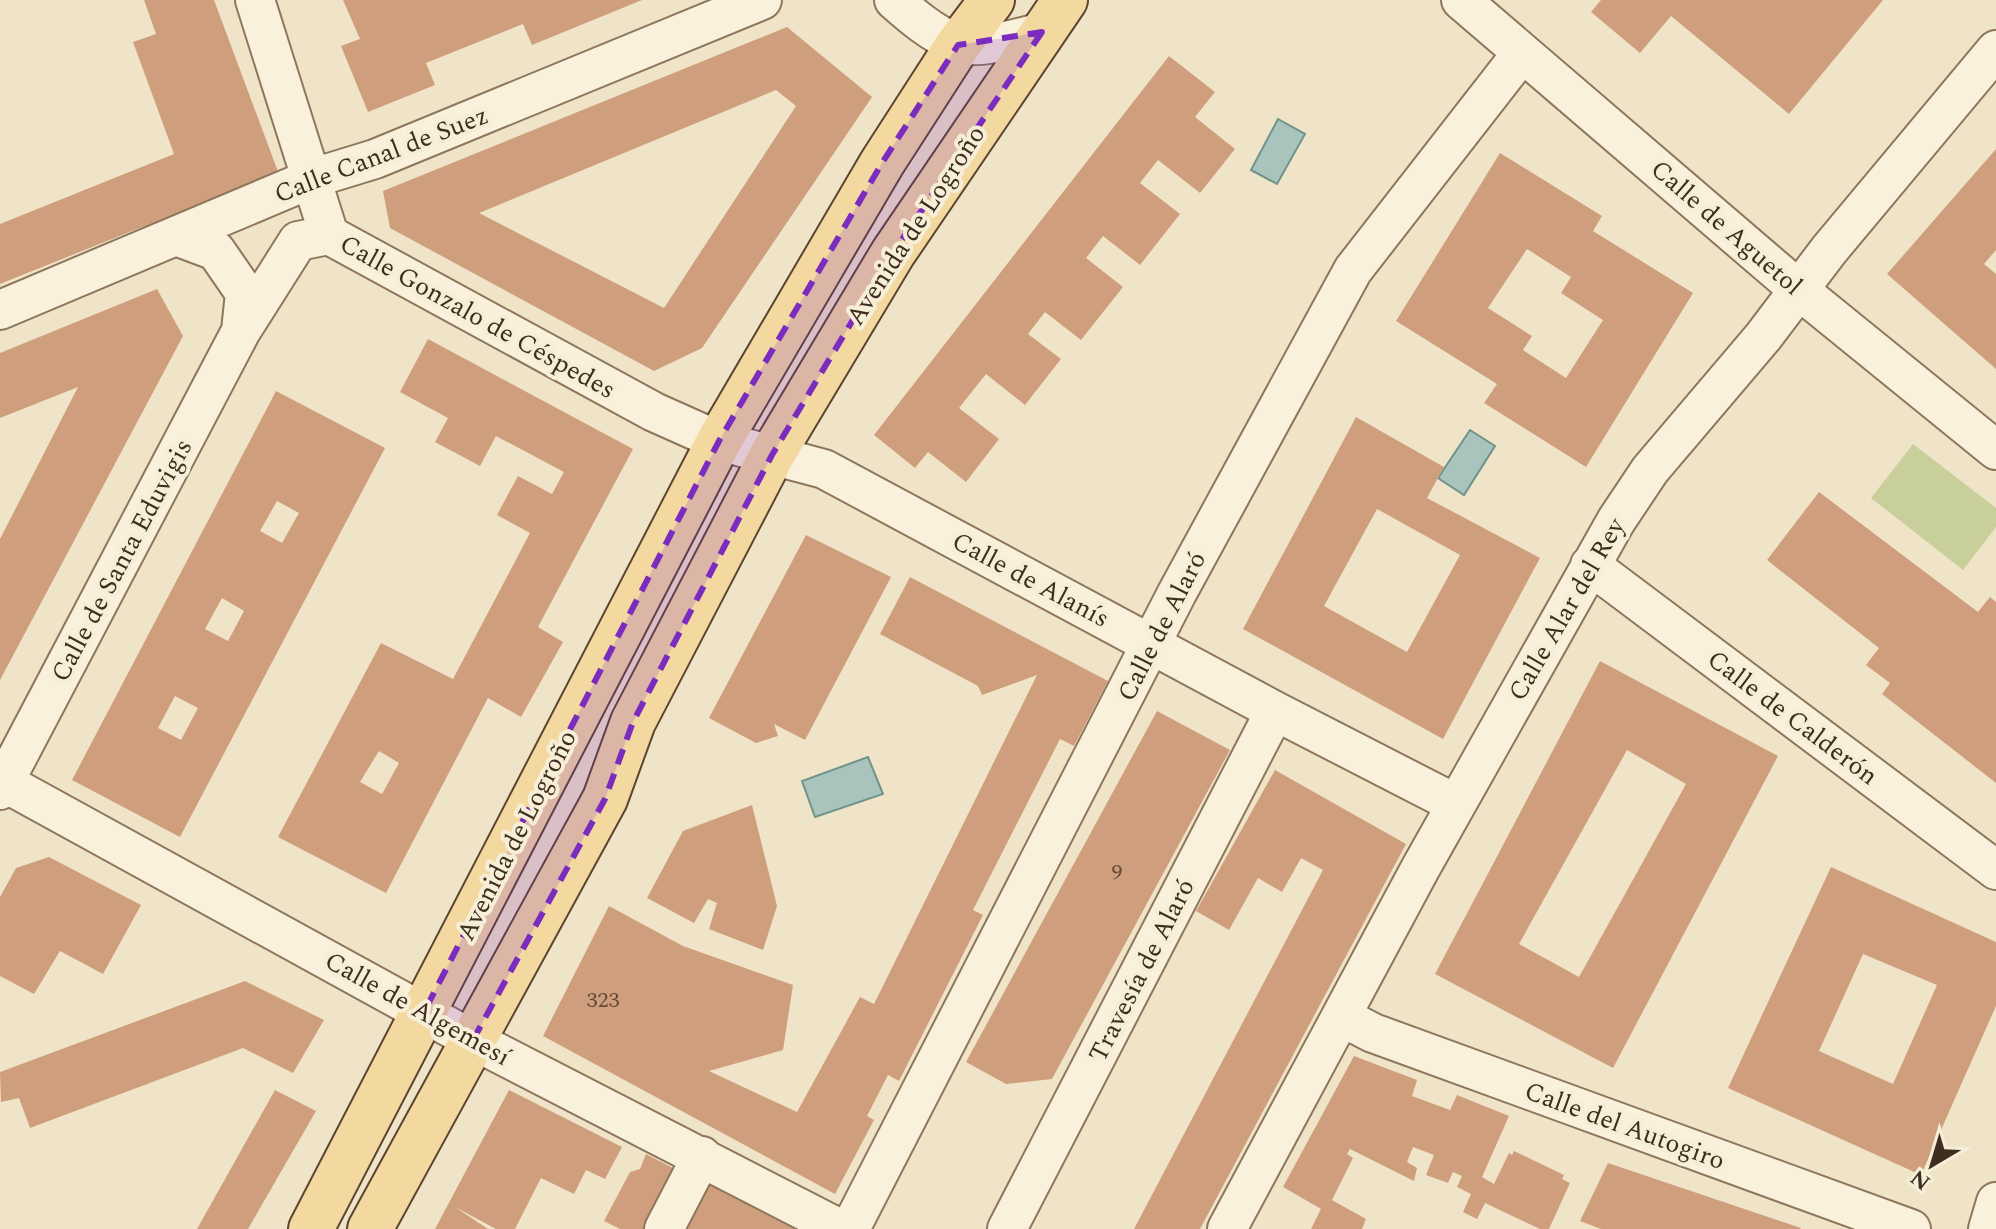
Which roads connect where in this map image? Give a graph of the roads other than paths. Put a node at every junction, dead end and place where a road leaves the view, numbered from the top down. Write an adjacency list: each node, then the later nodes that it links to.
1 (255, 0): 10 (street, Calle Gonzalo de Céspedes)
2 (762, 0): 10 (street, Calle Canal de Suez)
3 (894, 0): 7 (street)
4 (992, 0): 7 (main road, Avenida de Logroño)
5 (1461, 0): 9 (street, Calle de Aguetol)
6 (1054, 16): 7 (street); 18 (main road, Avenida de Logroño)
7 (958, 45): 16 (main road, Avenida de Logroño)
8 (1996, 50): 13 (street, Calle Alar del Rey)
9 (1522, 53): 13 (street, Calle de Aguetol); 20 (street, Calle de Alaró)
10 (313, 178): 11 (street, Calle Gonzalo de Céspedes); 12 (street, Calle Canal de Suez)
11 (329, 235): 15 (street, Calle de Santa Eduvigis); 16 (street, Calle Gonzalo de Céspedes)
12 (176, 236): 14 (street, Calle Canal de Suez); 15 (street, Calle de Santa Eduvigis)
13 (1799, 290): 17 (street, Calle de Aguetol); 19 (street, Calle Alar del Rey)
14 (0, 310)
15 (241, 331): 22 (street, Calle de Santa Eduvigis)
16 (719, 441): 18 (street); 25 (main road, Avenida de Logroño)
17 (1996, 450)
18 (772, 455): 20 (street, Calle de Alanís); 27 (main road, Avenida de Logroño)
19 (1590, 565): 23 (street, Calle Alar del Rey); 24 (street, Calle de Calderón)
20 (1151, 643): 21 (street, Calle de Alanís); 34 (street, Calle de Alaró)
21 (1275, 711): 23 (street, Calle de Alanís); 35 (street, Travesía de Alaró)
22 (1, 784): 25 (street, Calle de Algemesí)
23 (1456, 804): 26 (street, Calle Alar del Rey)
24 (1996, 870)
25 (424, 1012): 27 (street, Calle de Algemesí); 30 (main road, Avenida de Logroño)
26 (1342, 1017): 36 (street, Calle Alar del Rey); 37 (street, Calle del Autogiro)
27 (473, 1040): 28 (street, Calle de Algemesí); 31 (main road, Avenida de Logroño)
28 (702, 1156): 32 (street); 33 (street, Calle de Algemesí)
29 (1996, 1202): 38 (street)
30 (311, 1229)
31 (370, 1229)
32 (664, 1229)
33 (840, 1229)
34 (850, 1229)
35 (1007, 1229)
36 (1227, 1229)
37 (1911, 1229)
38 (1988, 1229)

